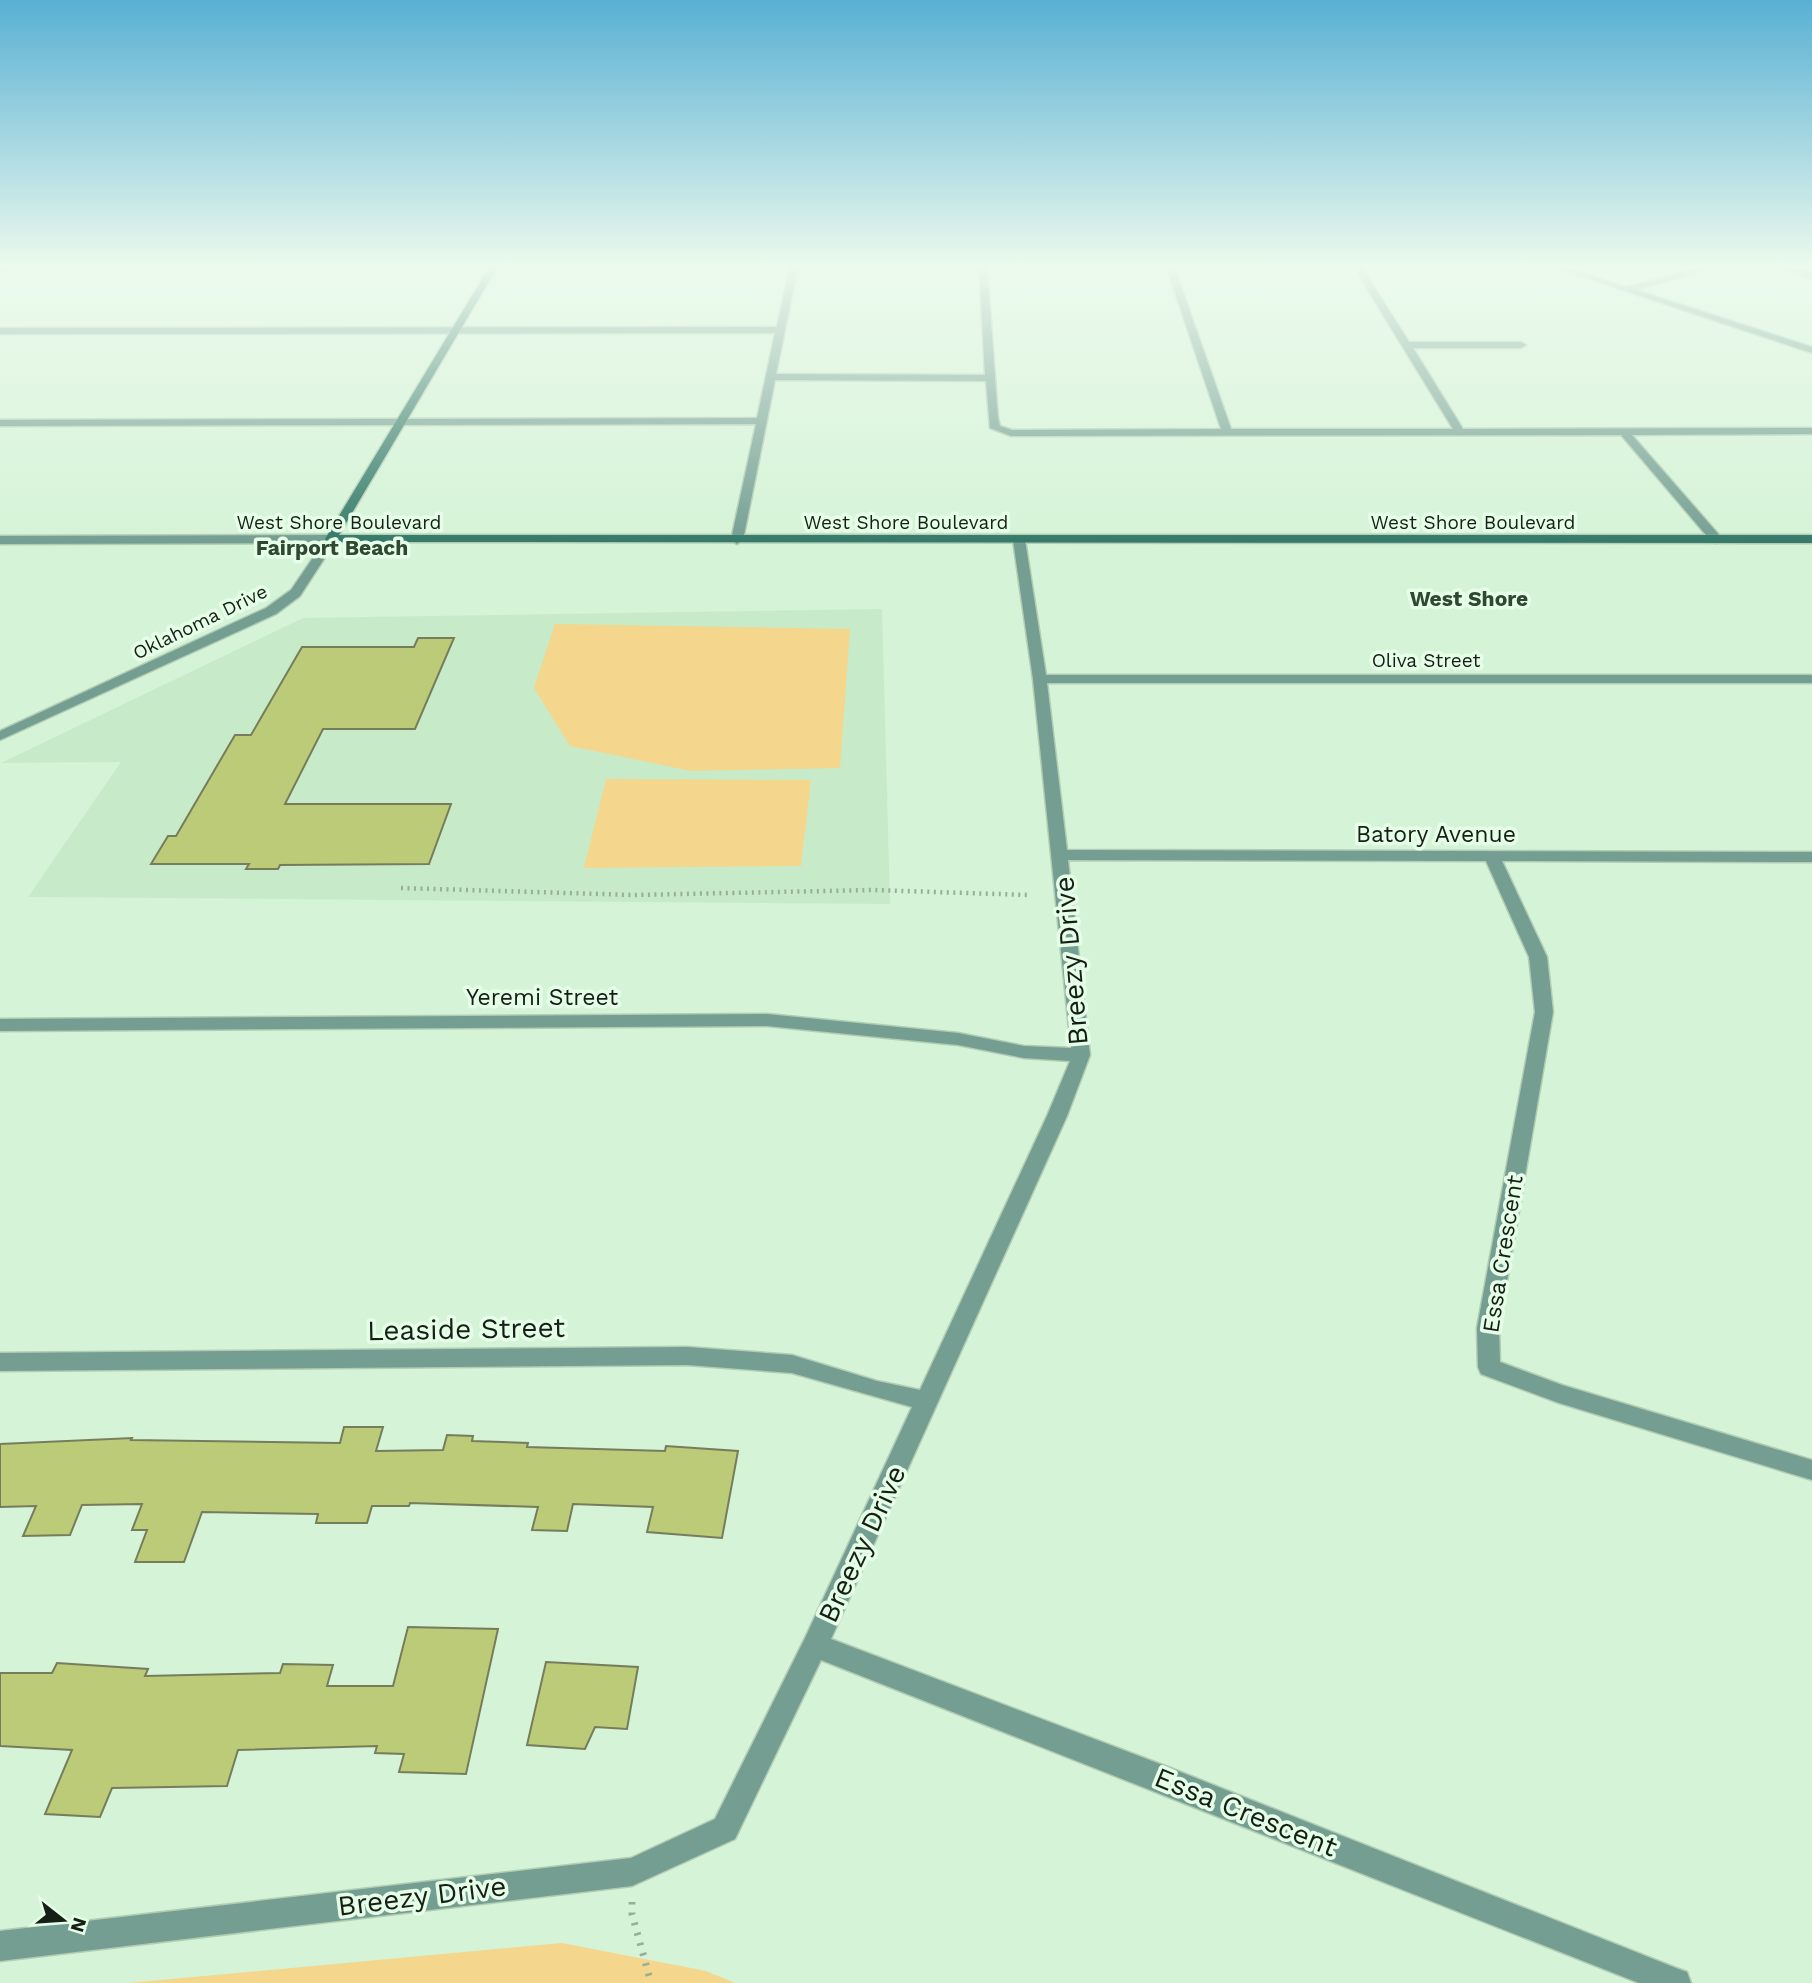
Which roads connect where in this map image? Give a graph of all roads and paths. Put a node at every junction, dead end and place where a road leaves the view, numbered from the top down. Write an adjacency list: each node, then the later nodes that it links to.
1 (438, 359): 10 (street, Oklahoma Drive)
2 (775, 359): 6 (street)
3 (988, 359): 7 (street)
4 (1202, 359): 12 (street)
5 (1414, 359): 13 (street)
6 (770, 377): 7 (street); 8 (street)
7 (989, 378): 12 (street)
8 (762, 421): 10 (street); 19 (street)
9 (0, 423): 10 (street)
10 (398, 423): 15 (street, Oklahoma Drive)
11 (1812, 431): 14 (street)
12 (1227, 432): 13 (street)
13 (1460, 432): 14 (street)
14 (1624, 432): 16 (street)
15 (331, 539): 18 (street, West Shore Boulevard); 19 (street, West Shore Boulevard); 23 (street, Oklahoma Drive)
16 (1716, 539): 17 (street, West Shore Boulevard); 20 (street, West Shore Boulevard)
17 (1812, 539)
18 (0, 540)
19 (737, 540): 20 (street, West Shore Boulevard)
20 (1019, 540): 21 (street, Breezy Drive)
21 (1040, 679): 22 (street, Oliva Street); 24 (street, Breezy Drive)
22 (1812, 679)
23 (0, 736)
24 (1061, 855): 25 (street, Batory Avenue); 30 (street, Breezy Drive)
25 (1492, 857): 26 (street, Batory Avenue); 33 (street, Essa Crescent)
26 (1812, 857)
27 (401, 888): 28 (path)
28 (1029, 895)
29 (0, 1025): 30 (street, Yeremi Street)
30 (1082, 1055): 32 (street, Breezy Drive)
31 (0, 1362): 32 (street, Leaside Street)
32 (927, 1401): 34 (street, Breezy Drive)
33 (1812, 1470)
34 (815, 1645): 35 (street, Breezy Drive); 38 (street, Essa Crescent)
35 (632, 1872): 36 (street, Breezy Drive); 37 (path)
36 (0, 1946)
37 (651, 1983)
38 (1676, 1983)

